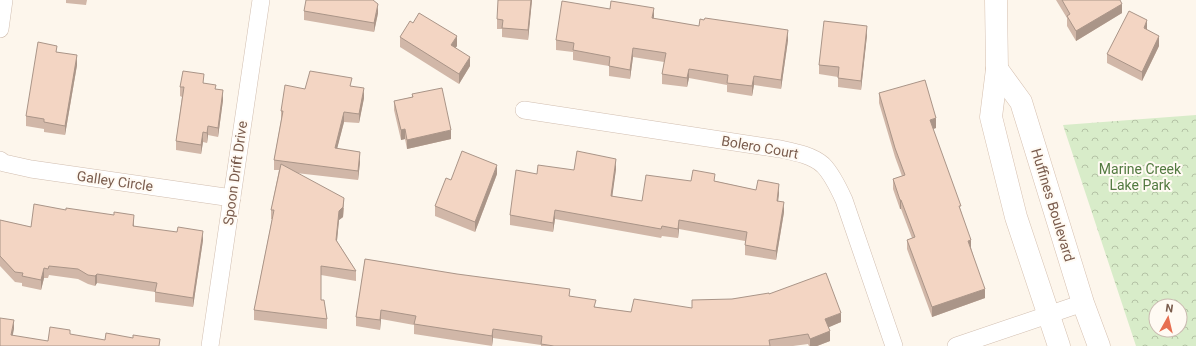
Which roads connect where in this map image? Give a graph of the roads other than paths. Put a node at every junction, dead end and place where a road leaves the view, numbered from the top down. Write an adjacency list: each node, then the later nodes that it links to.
1 (4, 0): 4 (street)
2 (261, 0): 8 (street, Spoon Drift Drive)
3 (996, 0): 5 (main road)
4 (0, 29)
5 (997, 69): 9 (main road, Huffines Boulevard); 10 (main road)
6 (524, 110): 12 (street, Bolero Court)
7 (0, 160): 8 (street, Galley Circle)
8 (232, 198): 11 (street, Spoon Drift Drive)
9 (1084, 303): 10 (street); 15 (main road, Huffines Boulevard)
10 (1048, 315): 13 (street); 14 (main road)
11 (210, 346)
12 (894, 346)
13 (956, 346)
14 (1059, 346)
15 (1099, 346)

